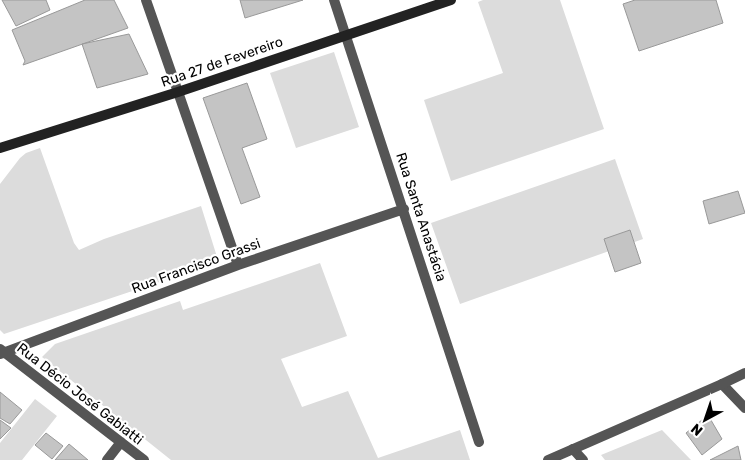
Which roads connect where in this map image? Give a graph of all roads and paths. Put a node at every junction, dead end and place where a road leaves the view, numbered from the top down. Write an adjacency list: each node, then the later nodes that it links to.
1 (146, 0): 5 (street)
2 (334, 0): 4 (street, Rua Santa Anastácia)
3 (451, 0): 4 (main road, Rua 27 de Fevereiro)
4 (346, 35): 5 (main road, Rua 27 de Fevereiro); 7 (street, Rua Santa Anastácia)
5 (178, 92): 6 (main road, Rua 27 de Fevereiro); 8 (street)
6 (0, 148)
7 (404, 209): 8 (street, Rua Francisco Grassi); 14 (street, Rua Santa Anastácia)
8 (238, 265): 9 (street, Rua Francisco Grassi)
9 (2, 352): 13 (street, Rua Décio José Gabiatti)
10 (745, 373): 11 (street)
11 (722, 384): 12 (street); 15 (street)
12 (745, 408)
13 (121, 442): 16 (street); 17 (street, Rua Décio José Gabiatti)
14 (479, 442)
15 (573, 450): 18 (street); 19 (street)
16 (108, 460)
17 (144, 460)
18 (548, 460)
19 (583, 460)

